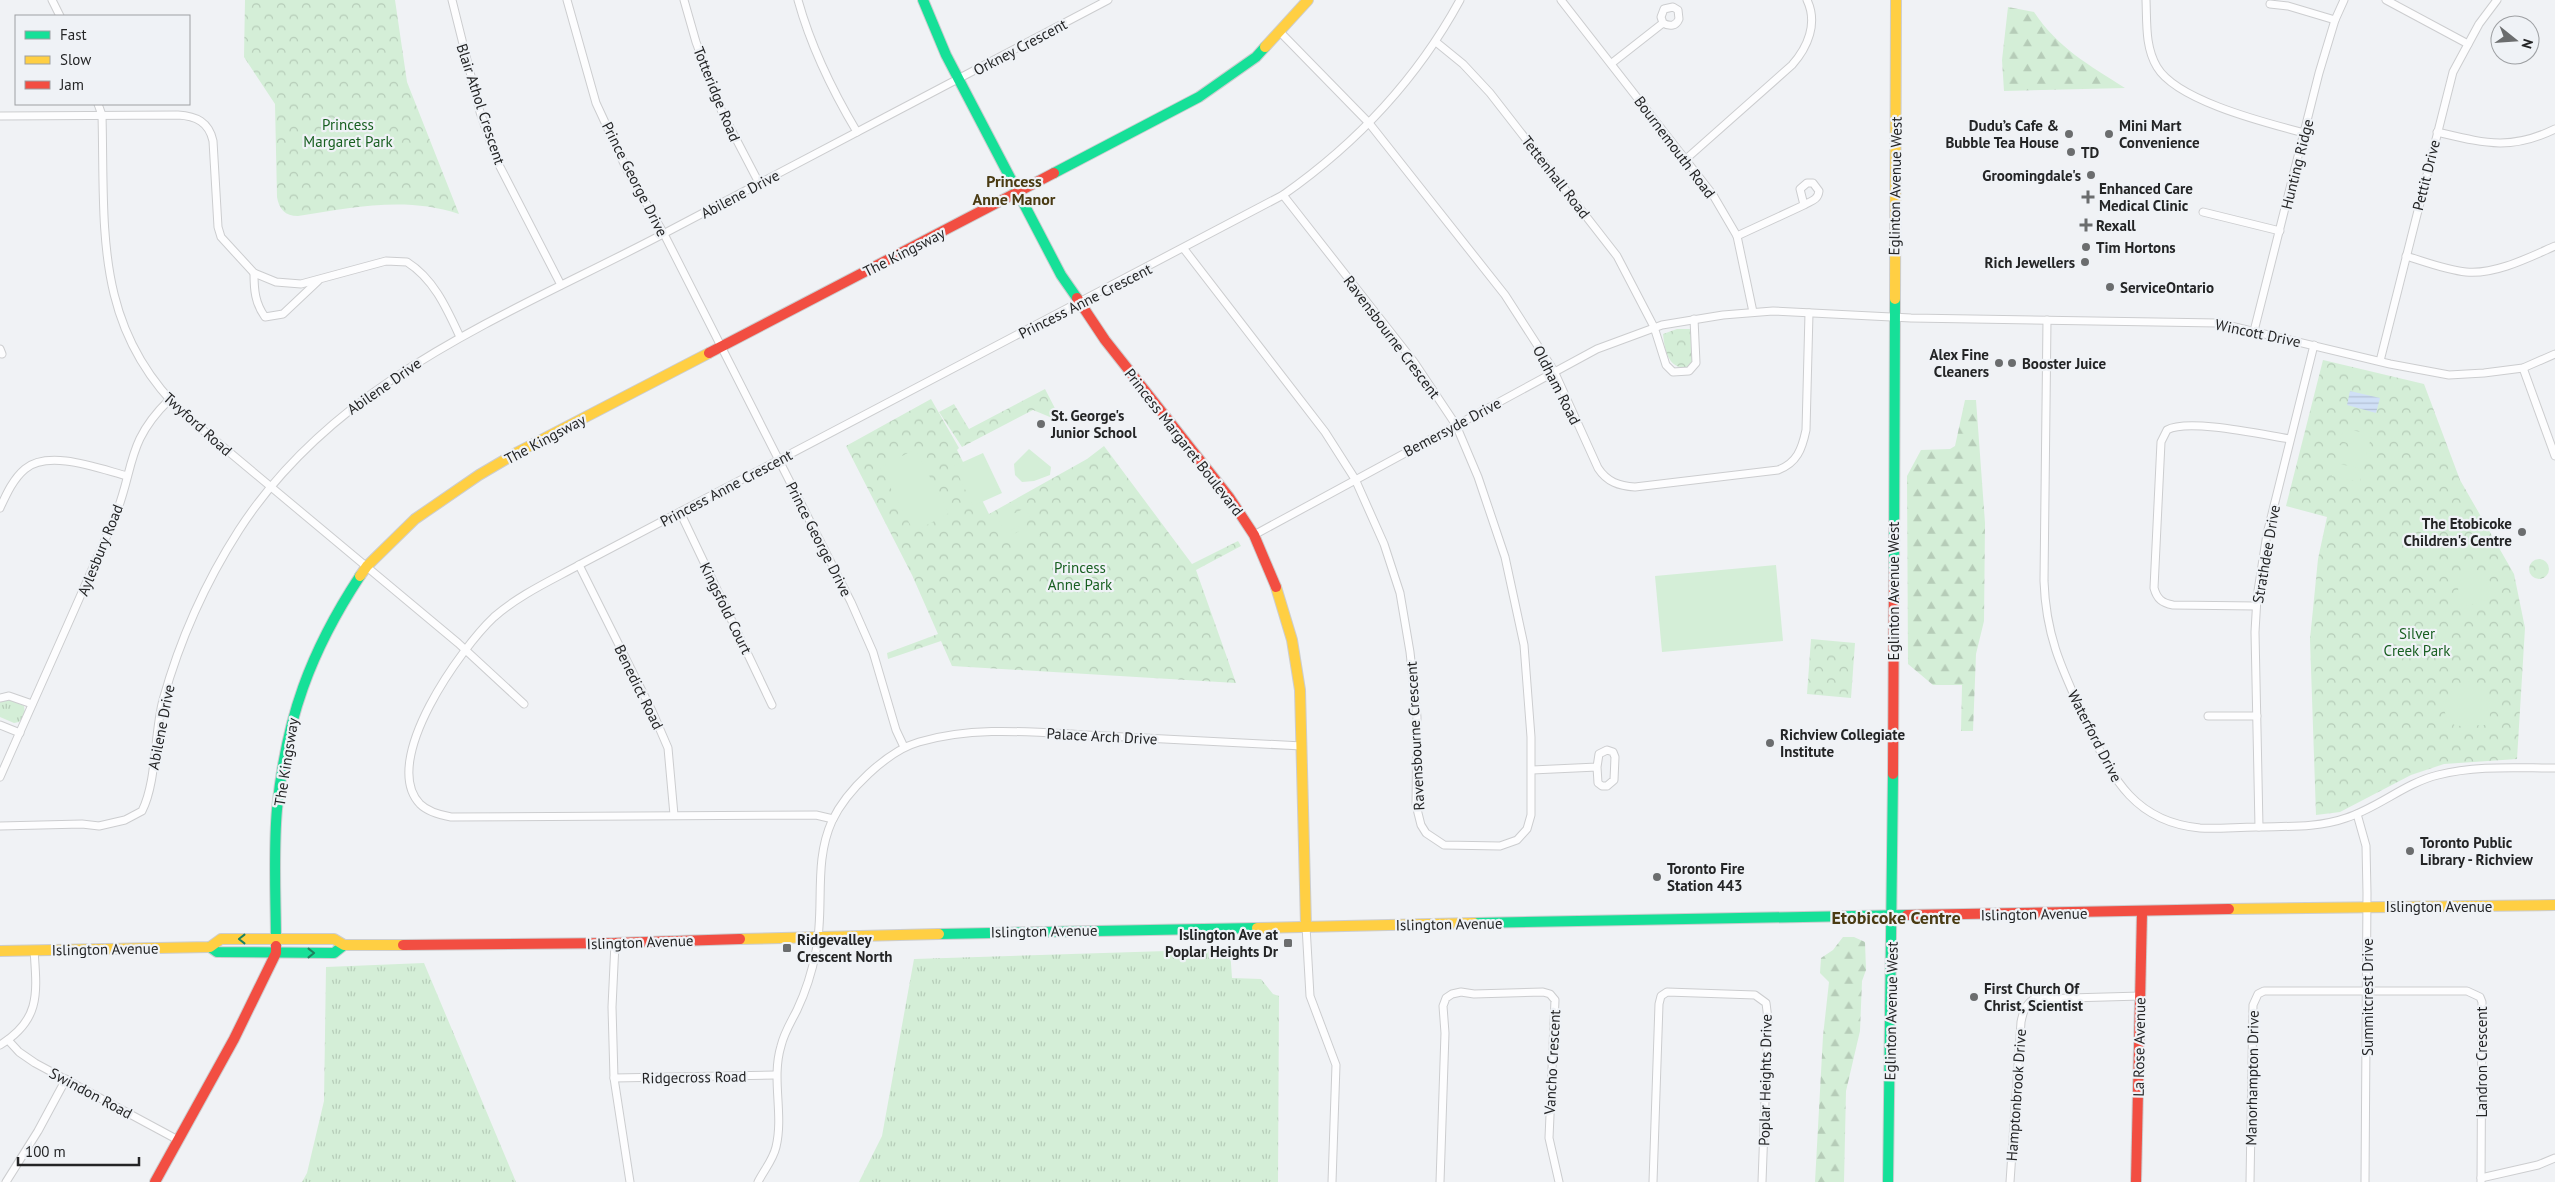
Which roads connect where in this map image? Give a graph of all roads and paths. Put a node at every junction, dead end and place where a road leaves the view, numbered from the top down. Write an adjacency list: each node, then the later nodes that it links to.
1 (52, 0): 18 (street)
2 (452, 0): 48 (street, Blair Athol Crescent)
3 (567, 0): 41 (street, Prince George Drive)
4 (684, 0): 35 (street, Totteridge Road)
5 (798, 0): 31 (street)
6 (923, 0): 25 (main road, Princess Margaret Boulevard)
7 (1108, 0): 25 (street, Orkney Crescent)
8 (1308, 0): 21 (main road, The Kingsway)
9 (1460, 0): 22 (street, Princess Anne Crescent)
10 (1561, 0): 24 (street, Bournemouth Road)
11 (1806, 0): 34 (street)
12 (1896, 0): 52 (main road, Eglinton Avenue West)
13 (2146, 0): 33 (street)
14 (2344, 0): 19 (street, Hunting Ridge)
15 (2386, 0): 23 (street)
16 (2497, 0): 23 (street, Pettit Drive)
17 (2270, 4): 19 (street)
18 (60, 15)
19 (2335, 20): 33 (street, Hunting Ridge)
20 (1663, 23): 24 (street)
21 (1281, 33): 29 (street, Oldham Road); 36 (main road, The Kingsway)
22 (1436, 42): 29 (street, Princess Anne Crescent); 55 (street, Tettenhall Road)
23 (2468, 44): 32 (street, Pettit Drive)
24 (1612, 63): 34 (street, Bournemouth Road)
25 (959, 80): 31 (street, Abilene Drive); 36 (main road, Princess Margaret Boulevard)
26 (98, 105): 27 (street, Twyford Road)
27 (102, 115): 28 (street); 46 (street); 64 (street, Twyford Road)
28 (0, 116)
29 (1369, 123): 37 (street, Princess Anne Crescent); 63 (street, Oldham Road)
30 (2555, 130): 32 (street)
31 (857, 132): 35 (street, Abilene Drive)
32 (2437, 132): 45 (street, Pettit Drive)
33 (2304, 133): 40 (street, Hunting Ridge)
34 (1686, 159): 42 (street, Bournemouth Road)
35 (759, 184): 41 (street, Abilene Drive)
36 (1018, 193): 49 (main road, Princess Margaret Boulevard); 59 (main road, The Kingsway)
37 (1283, 195): 44 (street, Princess Anne Crescent); 65 (street, Ravensbourne Crescent)
38 (1804, 205): 42 (street)
39 (2203, 212): 40 (street)
40 (2280, 231): 56 (street, Hunting Ridge)
41 (664, 234): 48 (street, Abilene Drive); 59 (street, Prince George Drive)
42 (1737, 236): 50 (street, Bournemouth Road)
43 (2555, 246): 45 (street)
44 (1184, 249): 49 (street, Princess Anne Crescent); 70 (street, Ravensbourne Crescent)
45 (2406, 256): 61 (street, Pettit Drive)
46 (254, 273): 47 (street); 47 (street)
47 (319, 280): 57 (street)
48 (561, 285): 57 (street, Abilene Drive)
49 (1079, 304): 68 (street, Princess Anne Crescent); 74 (main road, Princess Margaret Boulevard)
50 (1753, 312): 51 (street, Bemersyde Drive); 53 (street, Bemersyde Drive)
51 (1809, 313): 52 (street, Bemersyde Drive); 63 (street, Oldham Road)
52 (1893, 317): 54 (street, Wincott Drive); 101 (main road, Eglinton Avenue West)
53 (1694, 319): 55 (street, Bemersyde Drive); 55 (street)
54 (2047, 320): 56 (street, Wincott Drive); 97 (street, Waterford Drive)
55 (1654, 327): 63 (street, Bemersyde Drive)
56 (2254, 331): 58 (street, Wincott Drive)
57 (460, 336): 71 (street, Abilene Drive)
58 (2314, 345): 61 (street, Wincott Drive); 66 (street, Strathdee Drive)
59 (720, 347): 68 (street, Prince George Drive); 75 (main road, The Kingsway)
60 (2555, 354): 62 (street, Wincott Drive)
61 (2380, 361): 62 (street, Wincott Drive)
62 (2523, 368): 67 (street)
63 (1554, 371): 65 (street, Bemersyde Drive)
64 (169, 400): 69 (street, Aylesbury Road); 71 (street, Twyford Road)
65 (1456, 425): 70 (street, Bemersyde Drive); 91 (street, Ravensbourne Crescent)
66 (2290, 440): 77 (street, Strathdee Drive); 77 (street)
67 (2555, 456)
68 (780, 459): 73 (street, Princess Anne Crescent); 88 (street, Prince George Drive)
69 (127, 476): 72 (street); 80 (street, Aylesbury Road)
70 (1355, 479): 74 (street, Bemersyde Drive); 91 (street, Ravensbourne Crescent)
71 (270, 486): 75 (street, Twyford Road); 96 (street, Abilene Drive)
72 (0, 508)
73 (680, 512): 76 (street, Princess Anne Crescent); 82 (street, Kingsfold Court)
74 (1254, 535): 87 (main road, Princess Margaret Boulevard)
75 (366, 566): 78 (street, Twyford Road); 104 (main road, The Kingsway)
76 (579, 566): 78 (street, Princess Anne Crescent); 94 (street, Benedict Road)
77 (2256, 606): 84 (street, Strathdee Drive)
78 (466, 650): 81 (street, Twyford Road); 94 (street, Princess Anne Crescent)
79 (0, 698): 80 (street)
80 (32, 704): 86 (street, Aylesbury Road)
81 (524, 704)
82 (772, 704)
83 (2208, 716): 84 (street)
84 (2257, 716): 97 (street, Strathdee Drive)
85 (0, 725): 86 (street)
86 (20, 734): 92 (street, Aylesbury Road)
87 (1302, 746): 88 (street, Palace Arch Drive); 102 (main road, Princess Margaret Boulevard)
88 (904, 747): 95 (street)
89 (1597, 767): 89 (street); 91 (street)
90 (2555, 768): 93 (street, Waterford Drive)
91 (1532, 770)
92 (0, 777)
93 (2357, 814): 97 (street, Waterford Drive); 99 (street, Summitcrest Drive)
94 (674, 815): 95 (street, Princess Anne Crescent)
95 (833, 819): 103 (street)
96 (0, 826)
97 (2259, 827)
98 (2555, 905): 99 (main road, Islington Avenue)
99 (2368, 906): 100 (main road, Islington Avenue); 111 (street, Summitcrest Drive)
100 (2142, 912): 101 (main road, Islington Avenue); 112 (main road, La Rose Avenue)
101 (1893, 915): 102 (main road, Islington Avenue); 130 (main road, Eglinton Avenue West)
102 (1306, 926): 103 (main road, Islington Avenue); 125 (street)
103 (818, 936): 105 (main road, Islington Avenue); 115 (street)
104 (278, 939): 106 (main road, Islington Avenue); 107 (main road, Islington Avenue, one-way to 107); 110 (main road, The Kingsway)
105 (615, 943): 106 (main road, Islington Avenue); 116 (street)
106 (344, 945): 110 (main road, Islington Avenue, one-way to 106)
107 (210, 947): 108 (main road, Islington Avenue); 110 (main road, Islington Avenue)
108 (34, 950): 109 (main road, Islington Avenue); 113 (street)
109 (0, 951)
110 (276, 953): 118 (main road, The Kingsway)
111 (2367, 991): 120 (street, Landron Crescent); 133 (street, Manorhampton Drive); 134 (street, Summitcrest Drive)
112 (2141, 996): 131 (street, Hamptonbrook Drive); 132 (main road, La Rose Avenue)
113 (8, 1040): 114 (street); 117 (street, Swindon Road)
114 (0, 1045)
115 (775, 1075): 116 (street, Ridgecross Road); 124 (street)
116 (614, 1078): 123 (street)
117 (66, 1079): 118 (street, Swindon Road); 121 (street)
118 (178, 1140): 122 (main road, The Kingsway)
119 (2555, 1158): 120 (street)
120 (2481, 1180)
121 (6, 1182)
122 (155, 1182)
123 (630, 1182)
124 (758, 1182)
125 (1332, 1182)
126 (1440, 1182): 127 (street, Vancho Crescent)
127 (1558, 1182)
128 (1653, 1182): 129 (street, Poplar Heights Drive)
129 (1762, 1182)
130 (1888, 1182)
131 (2010, 1182)
132 (2136, 1182)
133 (2250, 1182)
134 (2365, 1182)

